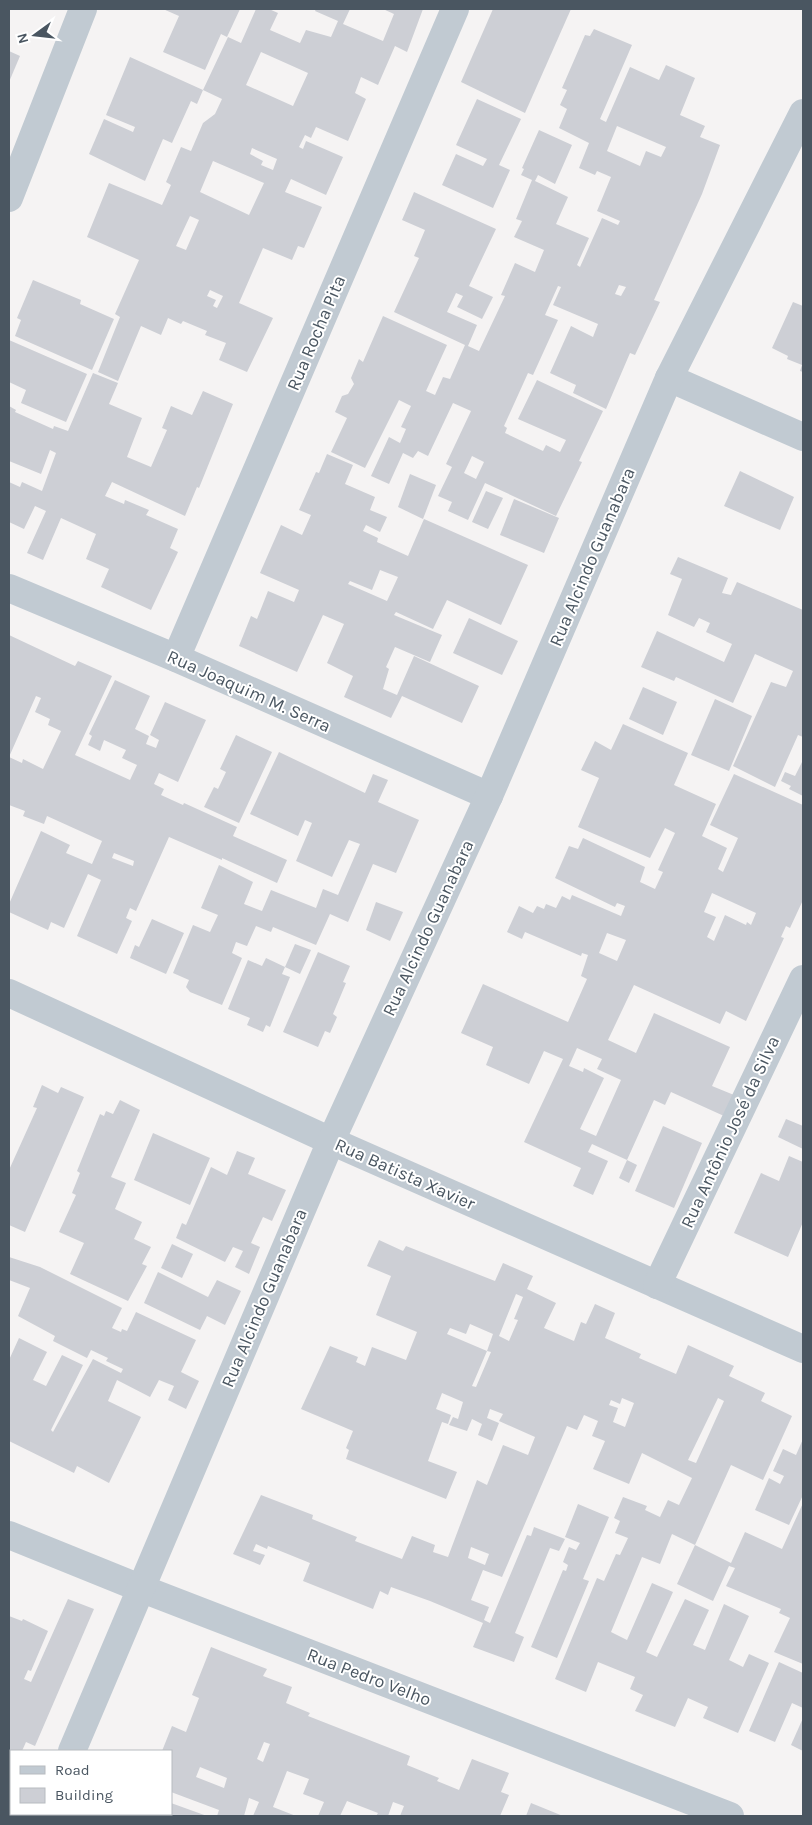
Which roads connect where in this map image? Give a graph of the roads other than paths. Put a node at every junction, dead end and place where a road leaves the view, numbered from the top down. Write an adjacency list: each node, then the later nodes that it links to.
1 (83, 9): 4 (street)
2 (456, 9): 8 (street, Rua Rocha Pita)
3 (803, 113): 5 (street, Rua Alcindo Guanabara)
4 (9, 198)
5 (669, 378): 6 (street); 9 (street, Rua Alcindo Guanabara)
6 (803, 437)
7 (9, 588): 8 (street, Rua Joaquim M. Serra)
8 (176, 658): 9 (street, Rua Joaquim M. Serra)
9 (488, 796): 12 (street, Rua Alcindo Guanabara)
10 (803, 979): 13 (street, Rua Antônio José da Silva)
11 (9, 993): 12 (street, Rua Batista Xavier)
12 (331, 1141): 13 (street, Rua Batista Xavier); 16 (street, Rua Alcindo Guanabara)
13 (657, 1285): 14 (street, Rua Batista Xavier)
14 (803, 1349)
15 (9, 1535): 16 (street, Rua Pedro Velho)
16 (140, 1588): 17 (street, Rua Alcindo Guanabara); 18 (street, Rua Pedro Velho)
17 (72, 1750)
18 (730, 1816)

